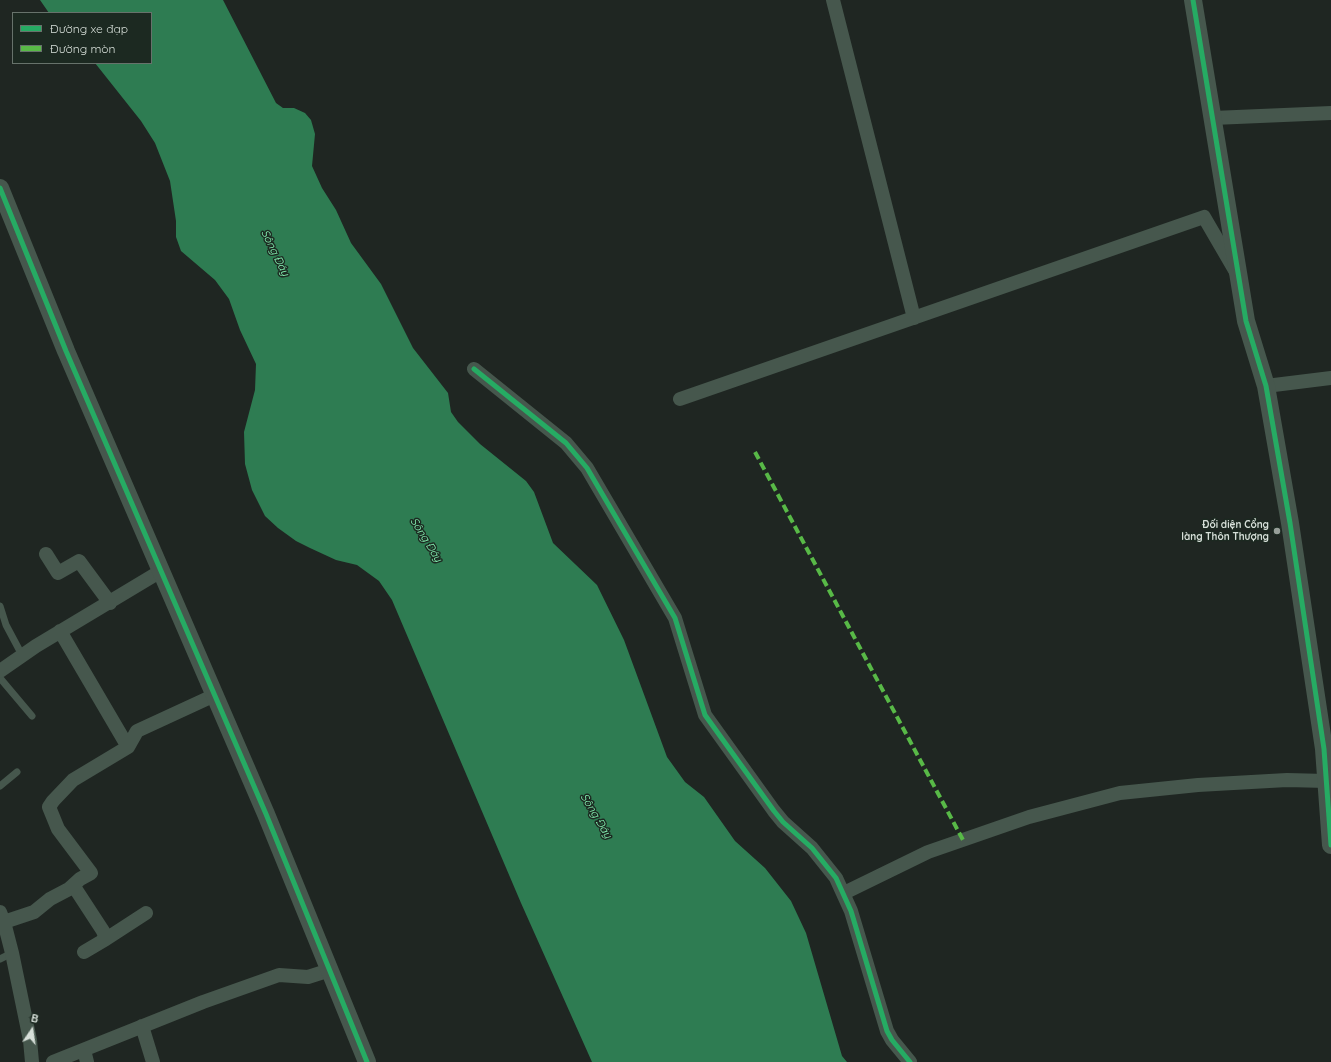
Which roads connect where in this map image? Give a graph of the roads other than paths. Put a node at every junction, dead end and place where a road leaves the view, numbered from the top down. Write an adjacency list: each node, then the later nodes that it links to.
1 (833, 0): 7 (street)
2 (1193, 0): 4 (street)
3 (1331, 114): 4 (street)
4 (1213, 118): 6 (street)
5 (0, 188): 13 (street)
6 (1239, 277): 7 (street); 10 (street)
7 (914, 318): 11 (street)
8 (474, 369): 29 (street)
9 (1331, 378): 10 (street)
10 (1266, 386): 23 (street)
11 (680, 399)
12 (46, 554): 14 (street)
13 (161, 571): 14 (street); 20 (street)
14 (110, 603): 16 (street)
15 (0, 606): 17 (lane)
16 (60, 631): 17 (street); 22 (street)
17 (22, 655): 18 (street)
18 (0, 671)
19 (0, 678): 21 (lane)
20 (215, 695): 22 (street); 35 (street)
21 (32, 716)
22 (128, 747): 28 (street)
23 (1327, 748): 25 (street)
24 (16, 772): 26 (lane)
25 (1326, 781): 27 (street); 29 (street)
26 (0, 786)
27 (1331, 845)
28 (73, 885): 31 (street); 32 (street)
29 (844, 893): 42 (street)
30 (146, 913): 32 (street)
31 (2, 917): 34 (street)
32 (106, 939): 33 (street)
33 (84, 952)
34 (6, 956): 38 (street)
35 (330, 970): 36 (street); 41 (street)
36 (142, 1026): 37 (street); 40 (street)
37 (85, 1056): 39 (street)
38 (32, 1062)
39 (53, 1062)
40 (153, 1062)
41 (367, 1062)
42 (910, 1062)

